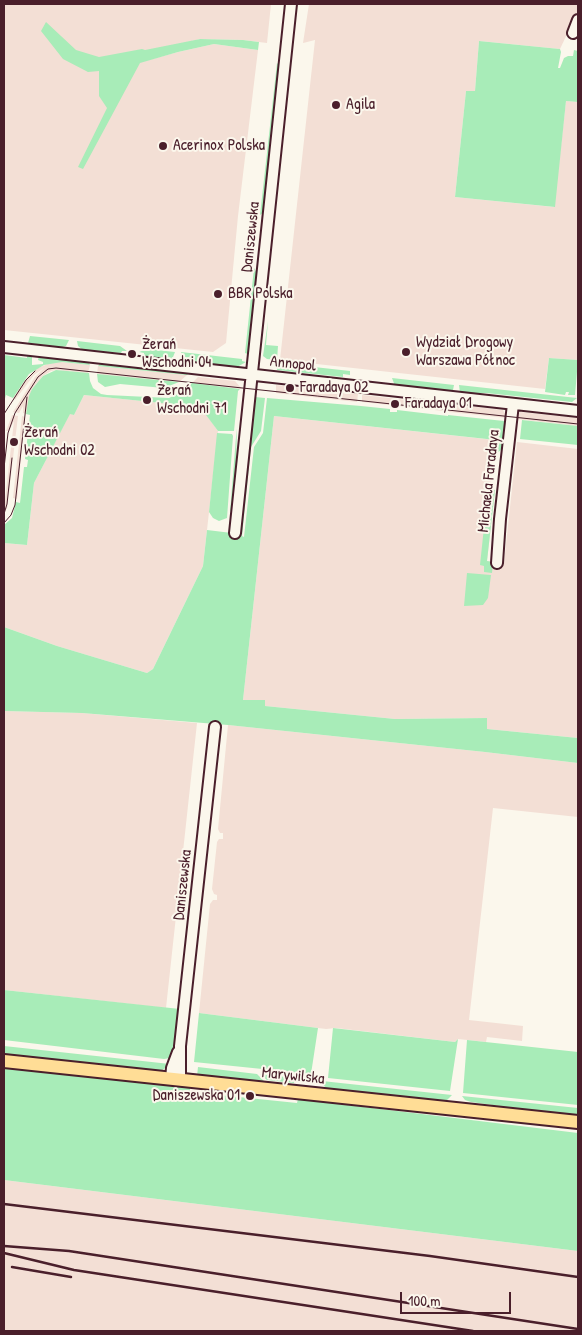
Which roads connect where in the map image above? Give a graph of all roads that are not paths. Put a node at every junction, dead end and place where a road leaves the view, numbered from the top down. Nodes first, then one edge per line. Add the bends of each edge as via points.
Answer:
1 (291, 4) edge
2 (578, 20) edge
3 (573, 33) dead end
4 (4, 347) edge
5 (252, 374) junction
6 (513, 404) junction
7 (578, 411) edge
8 (235, 533) dead end
9 (497, 563) dead end
10 (216, 727) dead end
11 (4, 1061) edge
12 (175, 1080) junction
13 (578, 1122) edge

1 - 5 street, Daniszewska
2 - 3 street
4 - 5 street, Annopol
5 - 6 street, Annopol
5 - 8 street, Daniszewska
6 - 7 street, Annopol
6 - 9 street, Michaela Faradaya
10 - 12 street, Daniszewska via 180,1046 172,1068
11 - 12 main road, Marywilska
12 - 13 main road, Marywilska

